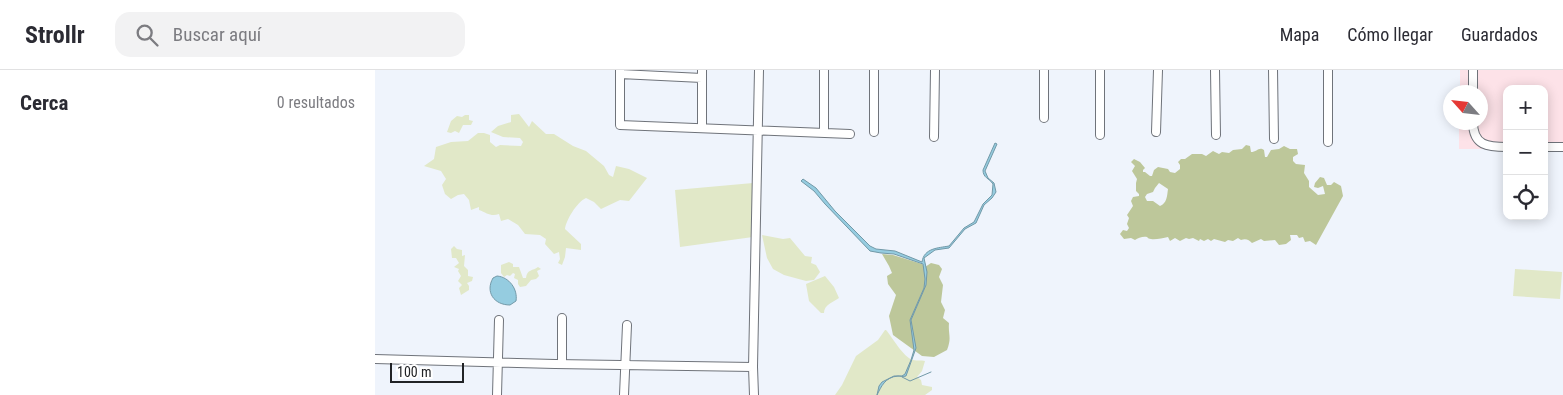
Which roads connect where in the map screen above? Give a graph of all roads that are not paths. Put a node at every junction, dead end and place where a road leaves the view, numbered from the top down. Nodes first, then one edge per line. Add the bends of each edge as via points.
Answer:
1 (759, 70) edge
2 (824, 70) edge
3 (874, 70) edge
4 (935, 70) edge
5 (1044, 70) edge
6 (1100, 70) edge
7 (1158, 70) edge
8 (1215, 70) edge
9 (1273, 70) edge
10 (1328, 70) edge
11 (1473, 70) edge
12 (620, 72) edge
13 (703, 74) edge
14 (1473, 85) edge
15 (1044, 118) dead end
16 (702, 128) junction
17 (1474, 130) edge
18 (757, 131) junction
19 (875, 132) dead end
20 (1156, 132) dead end
21 (824, 133) junction
22 (850, 134) dead end
23 (1216, 135) dead end
24 (1100, 136) dead end
25 (934, 137) dead end
26 (1274, 139) dead end
27 (1329, 142) dead end
28 (1503, 147) edge
29 (1548, 147) edge
30 (1563, 148) edge
31 (562, 318) dead end
32 (499, 320) dead end
33 (627, 324) dead end
34 (375, 359) edge
35 (498, 362) junction
36 (561, 364) junction
37 (625, 365) junction
38 (753, 367) junction
39 (497, 395) edge
40 (624, 395) edge
41 (753, 395) edge

1 - 18 street
2 - 21 street
3 - 19 street
4 - 25 street
5 - 15 street
6 - 24 street
7 - 20 street
8 - 23 street
9 - 26 street
10 - 27 street
11 - 14 street
12 - 13 street
12 - 16 street via 620,125
13 - 16 street
16 - 18 street
17 - 28 street via 1482,143
18 - 21 street
18 - 38 street
21 - 22 street
29 - 30 street
31 - 36 street
32 - 35 street
33 - 37 street
34 - 35 street
35 - 36 street
35 - 39 street
36 - 37 street
37 - 38 street
37 - 40 street
38 - 41 street

